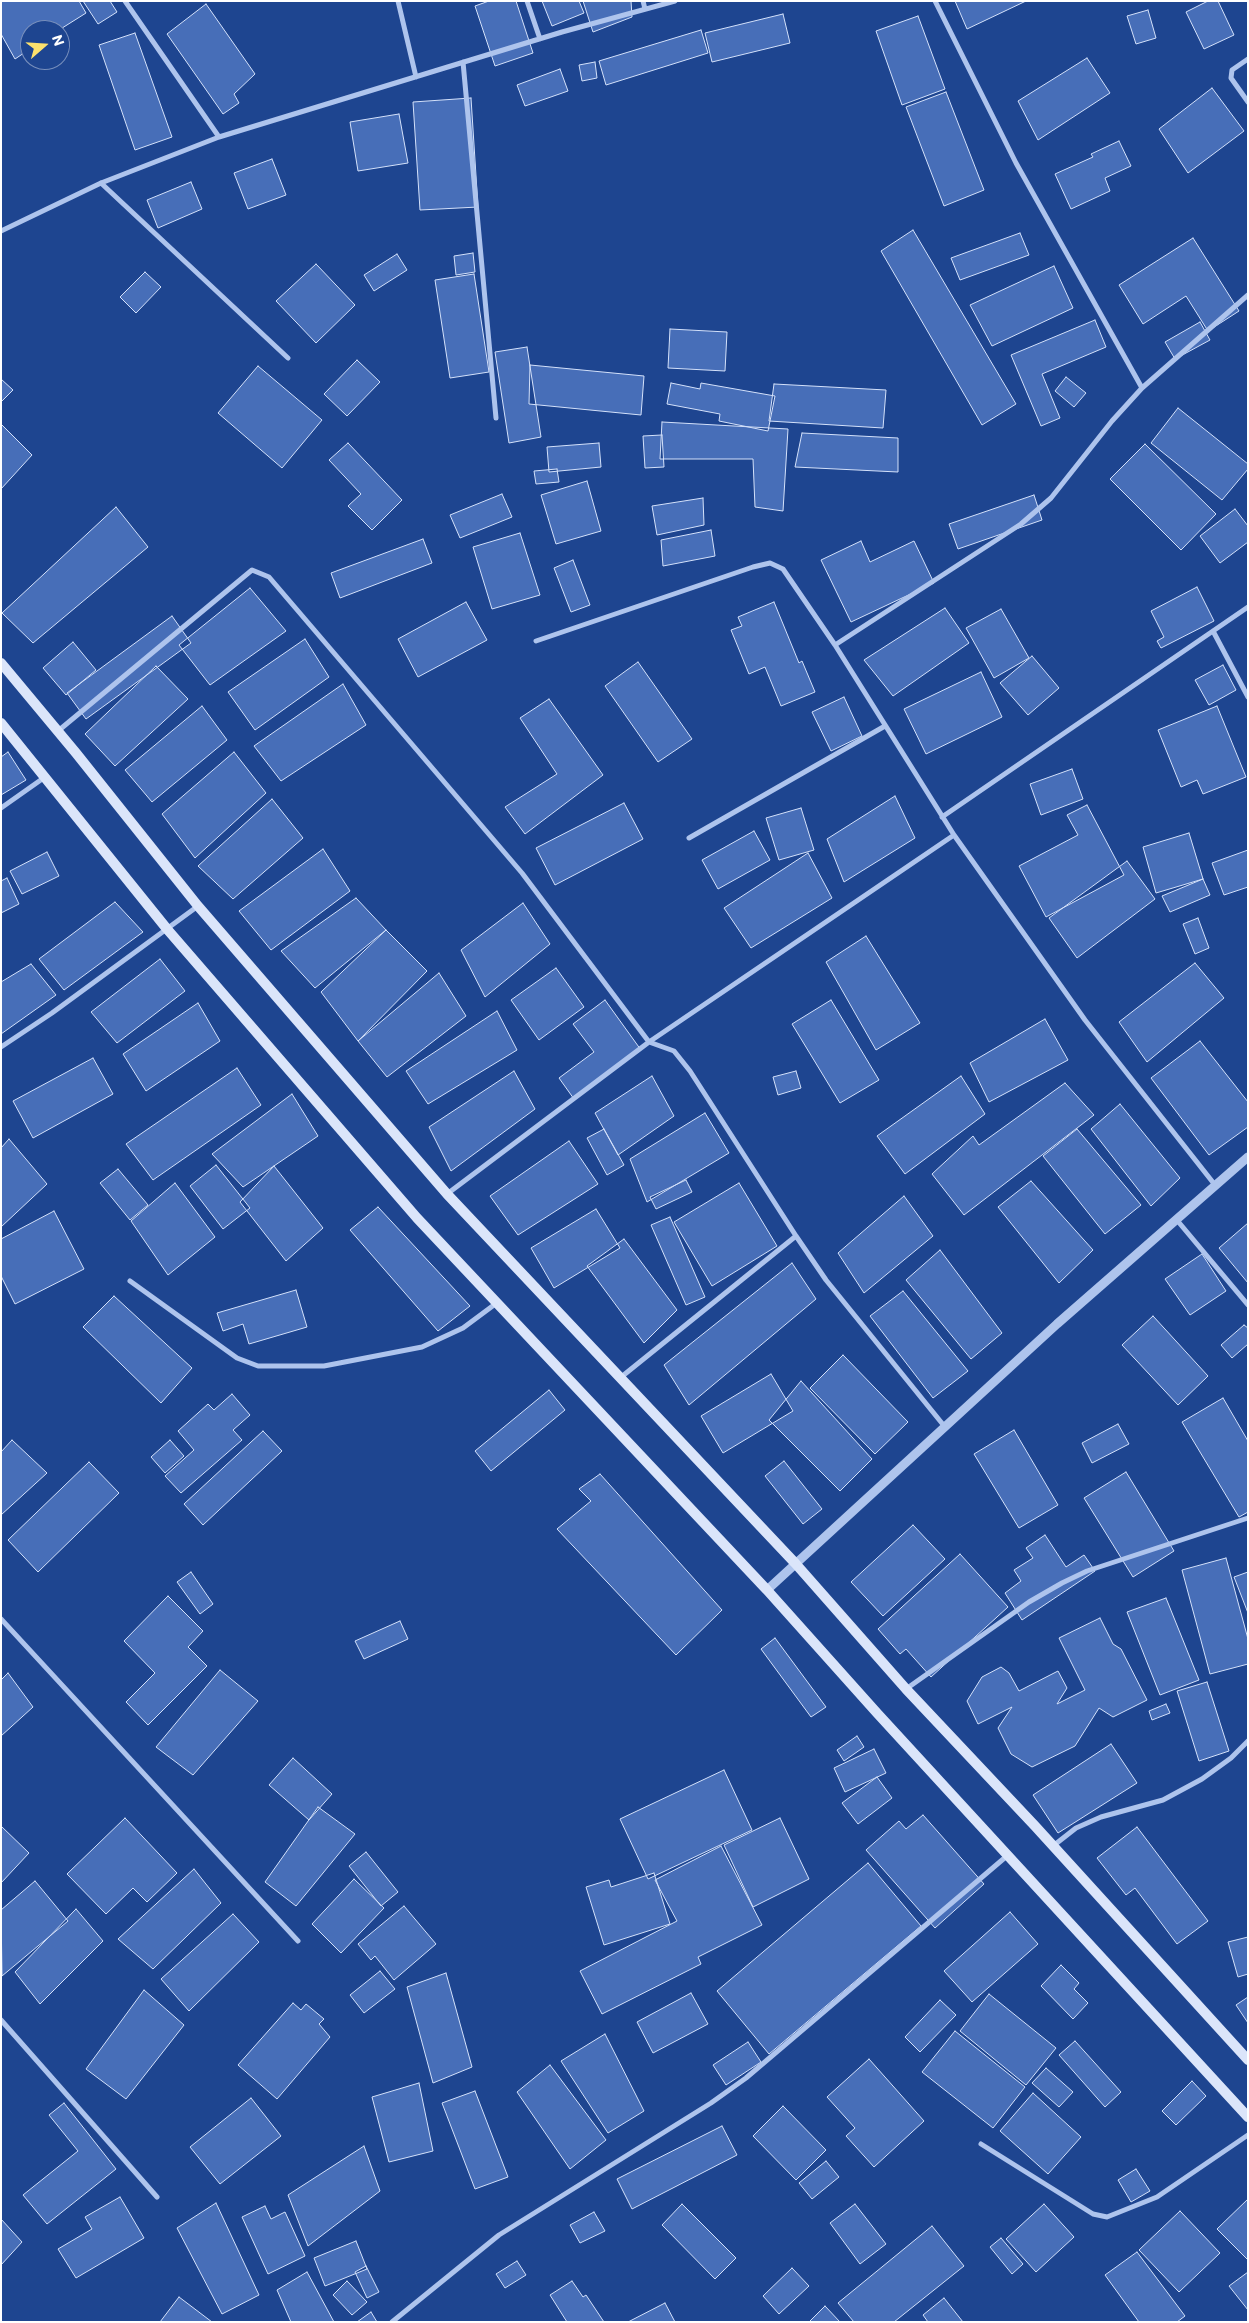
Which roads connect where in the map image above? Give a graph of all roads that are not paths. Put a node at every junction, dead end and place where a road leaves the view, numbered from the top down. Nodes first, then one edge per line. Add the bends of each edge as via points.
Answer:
1 (125, 1) edge
2 (398, 1) edge
3 (527, 1) edge
4 (643, 1) edge
5 (675, 1) edge
6 (936, 1) edge
7 (645, 9) junction
8 (540, 39) junction
9 (1248, 59) edge
10 (463, 62) junction
11 (416, 77) junction
12 (1248, 102) edge
13 (219, 137) junction
14 (101, 183) junction
15 (1, 232) edge
16 (1248, 295) edge
17 (288, 358) dead end
18 (1142, 388) junction
19 (496, 418) dead end
20 (1248, 607) edge
21 (1213, 631) junction
22 (536, 641) dead end
23 (835, 645) junction
24 (1, 663) edge
25 (1248, 697) edge
26 (1, 723) edge
27 (885, 726) junction
28 (58, 731) junction
29 (46, 776) junction
30 (1, 808) edge
31 (942, 817) junction
32 (954, 836) junction
33 (689, 838) dead end
34 (198, 906) junction
35 (167, 929) junction
36 (649, 1042) junction
37 (1, 1047) edge
38 (1248, 1157) edge
39 (1215, 1185) junction
40 (447, 1194) junction
41 (1176, 1219) junction
42 (796, 1236) junction
43 (130, 1281) dead end
44 (498, 1302) junction
45 (1248, 1306) edge
46 (620, 1378) junction
47 (945, 1427) junction
48 (1248, 1518) edge
49 (795, 1564) junction
50 (767, 1590) junction
51 (1, 1619) edge
52 (906, 1689) junction
53 (1248, 1741) edge
54 (1053, 1846) junction
55 (1008, 1854) junction
56 (298, 1941) dead end
57 (1, 2020) edge
58 (1248, 2060) edge
59 (1248, 2117) edge
60 (1248, 2135) edge
61 (981, 2144) dead end
62 (158, 2198) dead end
63 (392, 2322) edge

1 - 13 street
2 - 11 street
3 - 8 street
4 - 7 street
5 - 7 street
6 - 18 street via 1016,163
7 - 8 street
8 - 10 street
9 - 12 street via 1232,70 1231,78
10 - 11 street
10 - 19 street
11 - 13 street
13 - 14 street
14 - 15 street
14 - 17 street
16 - 18 street
18 - 23 street via 1051,498 1021,524
20 - 21 street
21 - 25 street
21 - 31 street
22 - 23 street via 770,563 783,569
23 - 27 street
24 - 28 main road
26 - 29 main road
27 - 31 street
27 - 33 street
28 - 34 main road
28 - 36 street via 252,570 269,577 522,873
29 - 30 street
29 - 35 main road
31 - 32 street
32 - 36 street
32 - 39 street via 1085,1020
34 - 35 street
34 - 40 main road
35 - 37 street
35 - 44 main road via 417,1218
36 - 40 street
36 - 42 street via 674,1051 690,1071
38 - 39 street
39 - 41 street
40 - 46 main road
41 - 45 street
41 - 47 street
42 - 46 street
42 - 47 street via 826,1280
43 - 44 street via 237,1358 258,1366 324,1366 422,1346 463,1328
44 - 50 main road
46 - 49 main road
47 - 49 street
48 - 52 street via 1088,1571 1062,1583
49 - 50 street
49 - 52 main road
50 - 55 main road
51 - 56 street
52 - 54 main road
53 - 54 street via 1202,1779 1163,1800 1101,1816 1076,1828
54 - 58 main road
55 - 59 main road
55 - 63 street via 746,2078 702,2109 499,2235
57 - 62 street
60 - 61 street via 1157,2197 1108,2217 1093,2214

